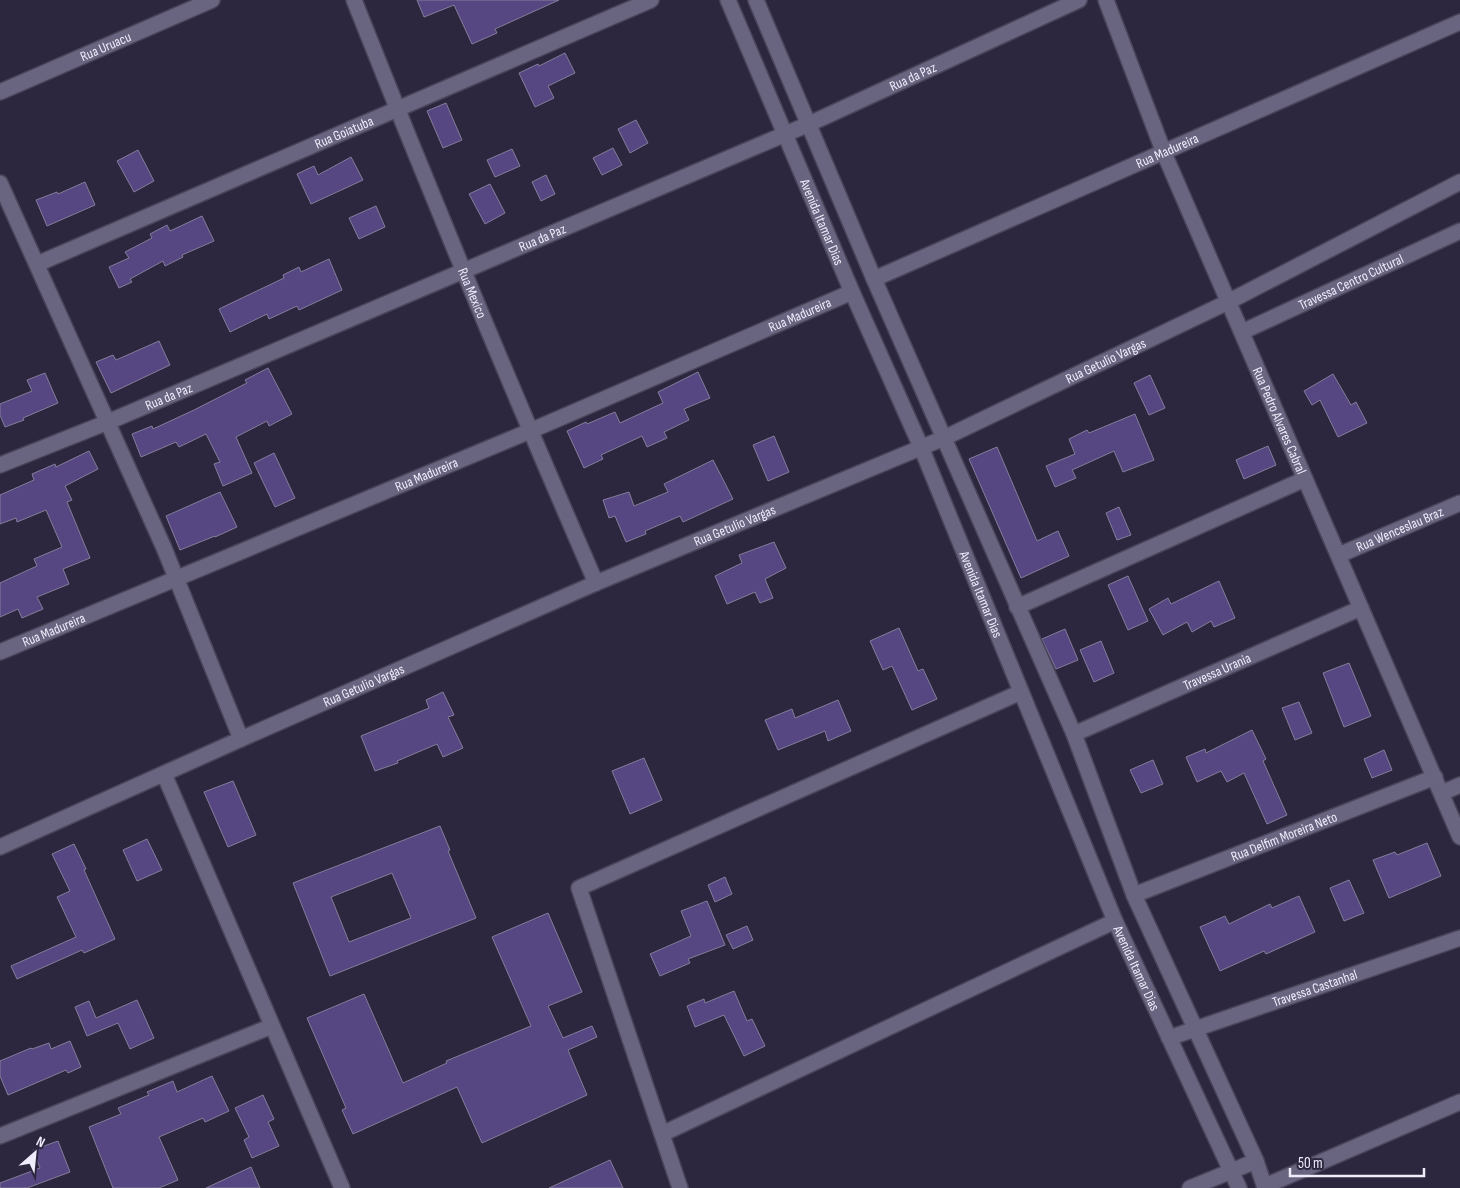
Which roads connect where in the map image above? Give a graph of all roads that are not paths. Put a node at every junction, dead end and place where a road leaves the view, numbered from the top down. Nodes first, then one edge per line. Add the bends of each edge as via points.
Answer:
1 (212, 0) edge
2 (354, 0) edge
3 (651, 0) edge
4 (728, 0) edge
5 (756, 0) edge
6 (1079, 0) edge
7 (1106, 0) edge
8 (1460, 22) edge
9 (0, 92) edge
10 (396, 108) junction
11 (809, 124) junction
12 (786, 134) junction
13 (1164, 153) junction
14 (1460, 182) edge
15 (0, 183) edge
16 (1460, 231) edge
17 (36, 264) junction
18 (464, 270) junction
19 (874, 280) junction
20 (852, 292) junction
21 (1228, 302) junction
22 (1242, 332) junction
23 (108, 422) junction
24 (530, 431) junction
25 (944, 438) junction
26 (921, 447) junction
27 (0, 466) edge
28 (1305, 479) junction
29 (1460, 503) edge
30 (1339, 555) junction
31 (175, 578) junction
32 (596, 583) junction
33 (1017, 607) junction
34 (1361, 608) junction
35 (0, 652) edge
36 (1021, 692) junction
37 (1074, 734) junction
38 (241, 739) junction
39 (164, 774) junction
40 (1434, 776) junction
41 (1460, 785) edge
42 (1442, 793) junction
43 (1460, 837) edge
44 (0, 847) edge
45 (1134, 895) junction
46 (1115, 921) junction
47 (1460, 938) edge
48 (272, 1026) junction
49 (1194, 1029) junction
50 (1169, 1038) junction
51 (1460, 1102) edge
52 (662, 1134) junction
53 (0, 1136) edge
54 (1256, 1161) junction
55 (1232, 1171) junction
56 (1265, 1187) edge
57 (342, 1188) edge
58 (680, 1188) edge
59 (1190, 1188) edge
60 (1239, 1188) edge

1 - 9 street, Rua Uruacu
2 - 10 street, Rua Mexico
3 - 10 street, Rua Goiatuba
4 - 12 street, Avenida Itamar Dias
5 - 11 street, Avenida Itamar Dias
6 - 11 street, Rua da Paz
7 - 13 street, Rua Pedro Alvares Cabral
8 - 13 street, Rua Madureira
10 - 17 street, Rua Goiatuba
10 - 18 street, Rua Mexico
11 - 12 street, Rua da Paz
11 - 19 street, Avenida Itamar Dias
12 - 18 street, Rua da Paz
12 - 20 street, Avenida Itamar Dias
13 - 19 street, Rua Madureira
13 - 21 street, Rua Pedro Alvares Cabral
14 - 21 street, Rua Getulio Vargas
15 - 17 street
16 - 22 street, Travessa Centro Cultural
17 - 23 street
18 - 23 street, Rua da Paz
18 - 24 street, Rua Mexico
19 - 25 street, Avenida Itamar Dias
20 - 24 street, Rua Madureira
20 - 26 street, Avenida Itamar Dias
21 - 22 street, Rua Pedro Alvares Cabral
21 - 25 street, Rua Getulio Vargas
22 - 28 street, Rua Pedro Alvares Cabral
23 - 27 street, Rua da Paz
23 - 31 street
24 - 31 street, Rua Madureira
24 - 32 street, Rua Mexico
25 - 26 street, Rua Getulio Vargas
25 - 33 street, Avenida Itamar Dias
26 - 32 street, Rua Getulio Vargas
26 - 36 street, Avenida Itamar Dias
28 - 30 street, Rua Pedro Alvares Cabral
28 - 33 street
29 - 30 street, Rua Wenceslau Braz
30 - 34 street, Rua Pedro Alvares Cabral
31 - 35 street, Rua Madureira
31 - 38 street
32 - 38 street, Rua Getulio Vargas
33 - 37 street, Avenida Itamar Dias
34 - 37 street, Travessa Urania
34 - 40 street, Rua Pedro Alvares Cabral
36 - 46 street, Avenida Itamar Dias
36 - 52 street via 578,888
37 - 45 street, Avenida Itamar Dias
38 - 39 street, Rua Getulio Vargas
39 - 44 street, Rua Getulio Vargas
39 - 48 street
40 - 42 street, Rua Pedro Alvares Cabral
40 - 45 street, Rua Delfim Moreira Neto
41 - 42 street
42 - 43 street, Rua Pedro Alvares Cabral
45 - 49 street, Avenida Itamar Dias
46 - 50 street, Avenida Itamar Dias
46 - 52 street
47 - 49 street, Travessa Castanhal
48 - 53 street
48 - 57 street
49 - 50 street, Travessa Castanhal
49 - 54 street, Avenida Itamar Dias
50 - 55 street, Avenida Itamar Dias
51 - 56 street
52 - 58 street
54 - 55 street
54 - 56 street, Avenida Itamar Dias
55 - 59 street
55 - 60 street, Avenida Itamar Dias

